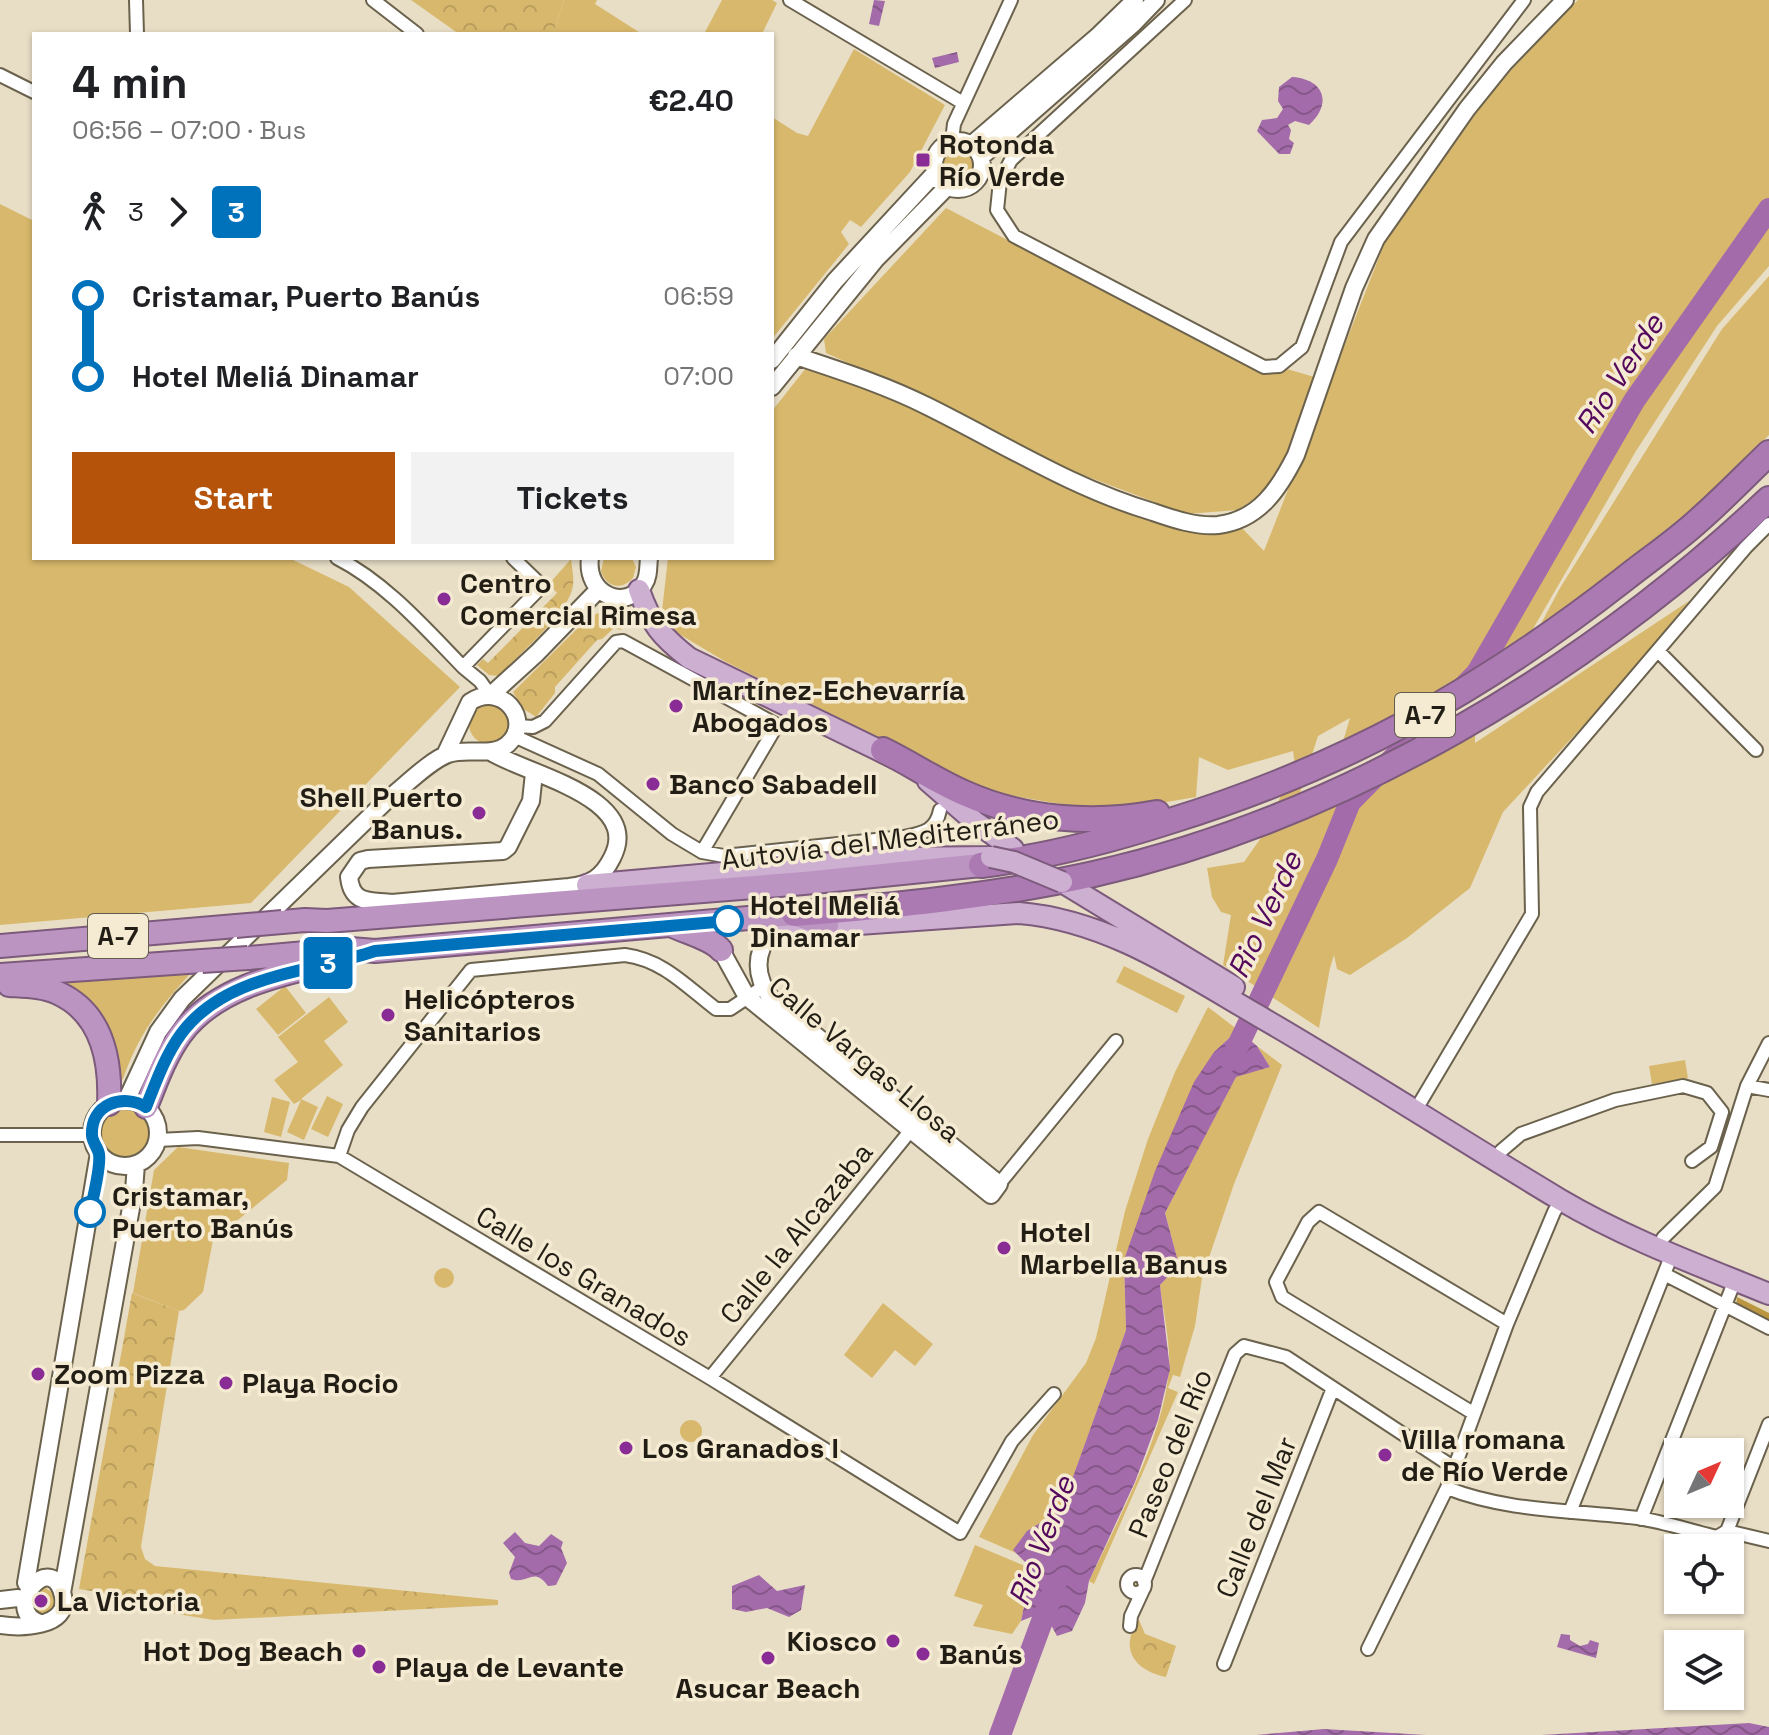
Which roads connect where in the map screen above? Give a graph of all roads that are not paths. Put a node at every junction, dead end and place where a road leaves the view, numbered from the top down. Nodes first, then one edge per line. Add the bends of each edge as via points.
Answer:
1 (136, 0) edge
2 (373, 0) edge
3 (790, 0) edge
4 (1011, 0) edge
5 (1135, 0) edge
6 (1156, 0) edge
7 (1185, 0) edge
8 (1524, 0) edge
9 (1565, 0) edge
10 (137, 32) edge
11 (414, 32) edge
12 (0, 75) edge
13 (32, 91) edge
14 (963, 103) junction
15 (952, 141) junction
16 (976, 151) junction
17 (935, 173) junction
18 (947, 187) junction
19 (796, 356) junction
20 (774, 357) edge
21 (774, 384) edge
22 (1769, 453) edge
23 (1769, 499) edge
24 (1769, 524) edge
25 (340, 560) edge
26 (515, 560) edge
27 (590, 560) edge
28 (649, 560) edge
29 (598, 590) junction
30 (639, 590) junction
31 (1658, 651) junction
32 (520, 669) junction
33 (467, 671) junction
34 (488, 695) junction
35 (511, 705) junction
36 (460, 724) junction
37 (515, 731) junction
38 (883, 750) junction
39 (1756, 750) dead end
40 (486, 751) junction
41 (445, 755) junction
42 (534, 773) junction
43 (1215, 807) junction
44 (940, 810) dead end
45 (702, 852) junction
46 (986, 861) junction
47 (587, 885) junction
48 (1070, 887) junction
49 (392, 903) junction
50 (305, 920) junction
51 (827, 925) joint
52 (672, 926) junction
53 (777, 927) junction
54 (0, 946) edge
55 (721, 950) joint
56 (375, 951) junction
57 (0, 975) edge
58 (1209, 979) junction
59 (0, 983) edge
60 (763, 987) junction
61 (747, 997) junction
62 (792, 1025) junction
63 (1116, 1041) dead end
64 (1769, 1043) edge
65 (1321, 1046) junction
66 (1747, 1086) junction
67 (1769, 1090) edge
68 (1421, 1101) junction
69 (127, 1103) junction
70 (915, 1125) junction
71 (0, 1135) edge
72 (92, 1135) junction
73 (158, 1140) junction
74 (1501, 1151) junction
75 (99, 1153) junction
76 (339, 1156) junction
77 (1692, 1161) dead end
78 (136, 1164) junction
79 (995, 1189) joint
80 (1561, 1200) junction
81 (1668, 1246) junction
82 (1664, 1274) junction
83 (1735, 1280) junction
84 (1769, 1281) edge
85 (1769, 1294) edge
86 (1724, 1304) junction
87 (1507, 1324) junction
88 (1769, 1328) edge
89 (710, 1378) junction
90 (1333, 1388) junction
91 (1054, 1394) dead end
92 (1473, 1413) junction
93 (1769, 1424) edge
94 (1453, 1467) junction
95 (1447, 1488) junction
96 (1570, 1512) junction
97 (1641, 1519) junction
98 (1727, 1531) junction
99 (1769, 1541) edge
100 (22, 1591) junction
101 (62, 1593) junction
102 (0, 1600) edge
103 (40, 1623) junction
104 (8, 1626) edge
105 (1130, 1626) dead end
106 (1368, 1649) dead end
107 (1224, 1664) dead end

1 - 10 street
2 - 11 street
3 - 14 street
4 - 14 street
5 - 16 street
6 - 16 street
7 - 8 street via 1011,160 1000,181 997,210 1014,236 1264,367 1279,366 1302,347 1341,242
9 - 19 street via 1476,98 1389,218 1363,264 1296,455 1283,481 1254,513 1216,525 1132,506 1031,462 899,393
12 - 13 street
14 - 15 street
15 - 16 street
15 - 17 street via 938,149
16 - 18 street via 980,173 963,188
17 - 18 street
17 - 20 street via 835,281
18 - 19 street via 876,259
19 - 21 street
22 - 43 highway, Autovía del Mediterráneo / A-7 via 1698,521 1500,670 1337,760
23 - 53 highway, A-7 via 1722,543 1593,643 1476,719 1328,795 1260,823 1098,873
24 - 31 street
25 - 33 street via 404,607
26 - 33 street via 542,586
27 - 29 street via 588,572
28 - 30 street
29 - 30 street via 614,597
29 - 32 street
30 - 38 main road via 658,631 689,658
31 - 39 street
31 - 68 street via 1537,792 1530,807 1532,914
32 - 34 street
32 - 35 street via 508,690
33 - 34 street
34 - 35 street
34 - 36 street via 470,702
35 - 37 street
36 - 40 street via 466,741
36 - 41 street
37 - 40 street via 506,746
37 - 45 street via 598,774
37 - 45 street via 545,721 616,642 623,641 777,725
38 - 43 highway via 968,795 1033,814 1108,819
38 - 48 main road
40 - 41 street
40 - 42 street
41 - 69 street via 388,799 182,999 158,1032
42 - 47 street via 590,797 613,822 615,853 605,871
42 - 49 street via 531,801 508,847 495,853 360,861 349,877 352,892 367,901
43 - 46 highway, Autovía del Mediterráneo / A-7 via 1024,860
44 - 45 street via 928,831 904,837 724,856
46 - 47 main road via 891,858
46 - 48 main road, bridge via 1014,862
46 - 50 highway, Autovía del Mediterráneo / A-7 via 804,883
47 - 49 street
48 - 58 main road
49 - 50 highway
50 - 54 highway, Autovía del Mediterráneo / A-7, bridge
51 - 53 highway
51 - 58 main road via 996,914 1059,917
52 - 53 highway, A-7
52 - 55 highway via 715,942
52 - 56 highway, A-7
53 - 60 street, Calle Vargas Llosa via 757,968
55 - 61 street, Calle Vargas Llosa
56 - 57 highway, A-7, bridge
56 - 69 highway via 296,970 218,1001 193,1020
58 - 65 main road
59 - 69 highway via 58,993 75,1003 95,1027 110,1081
60 - 61 street
60 - 62 street, Calle Vargas Llosa
61 - 62 street, Calle Vargas Llosa
61 - 76 street via 730,1009 716,1009 647,958 625,955 471,970 362,1107
62 - 70 street, Calle Vargas Llosa
63 - 79 street
64 - 66 street
65 - 68 main road
65 - 80 main road
66 - 67 street
66 - 81 street via 1715,1187
68 - 74 main road
69 - 72 street via 99,1111
69 - 73 street via 154,1117
70 - 79 street, Calle Vargas Llosa
70 - 89 street, Calle la Alcazaba
71 - 72 street
72 - 75 street
73 - 76 street, Calle los Granados via 198,1138
73 - 78 street via 150,1155
74 - 77 street via 1521,1134 1615,1100 1683,1086 1707,1093 1722,1112 1711,1147
74 - 81 main road
75 - 78 street via 114,1164
75 - 100 street
76 - 89 street, Calle los Granados
78 - 101 street
80 - 81 main road via 1603,1223
80 - 87 street
81 - 82 street
81 - 83 main road
81 - 84 main road
82 - 86 street
82 - 96 street
83 - 85 main road
83 - 86 street
86 - 88 street
86 - 97 street
87 - 92 street
87 - 92 street via 1319,1212 1308,1222 1276,1282 1282,1297
89 - 91 street, Calle los Granados via 960,1533 1012,1441
90 - 94 street
90 - 105 street, Paseo del Río via 1286,1357 1244,1346 1235,1354
90 - 107 street, Calle del Mar
92 - 94 street
93 - 98 street
94 - 95 street
95 - 96 street via 1519,1508
95 - 106 street
96 - 97 street
97 - 98 street via 1717,1537
98 - 99 street
100 - 101 street via 39,1578 53,1582
100 - 102 street
100 - 103 street via 19,1605 26,1618
101 - 103 street via 60,1614
103 - 104 street

